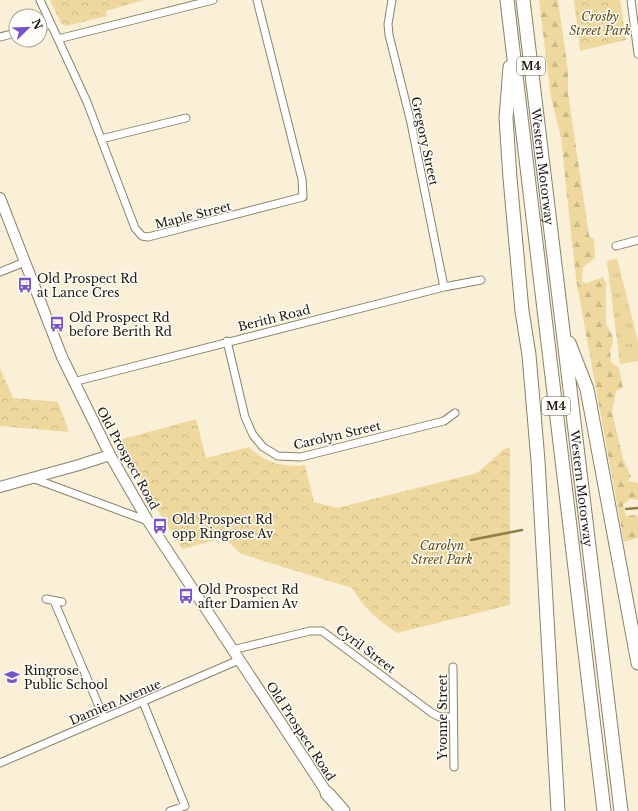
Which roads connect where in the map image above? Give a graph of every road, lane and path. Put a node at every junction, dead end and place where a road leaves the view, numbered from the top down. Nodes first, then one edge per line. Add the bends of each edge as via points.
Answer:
1 (40, 0) edge
2 (213, 0) edge
3 (257, 0) edge
4 (392, 0) edge
5 (508, 0) edge
6 (523, 0) edge
7 (631, 0) edge
8 (51, 24) junction
9 (48, 25) edge
10 (512, 37) junction
11 (58, 39) junction
12 (638, 54) edge
13 (186, 118) dead end
14 (101, 139) junction
15 (0, 198) edge
16 (638, 240) edge
17 (616, 246) dead end
18 (24, 262) junction
19 (0, 272) edge
20 (481, 280) dead end
21 (444, 287) junction
22 (522, 311) junction
23 (562, 325) junction
24 (227, 341) junction
25 (73, 382) junction
26 (455, 413) dead end
27 (110, 455) junction
28 (32, 478) junction
29 (0, 486) edge
30 (148, 521) junction
31 (46, 599) dead end
32 (232, 650) junction
33 (239, 660) junction
34 (638, 663) edge
35 (453, 667) dead end
36 (143, 702) junction
37 (453, 717) junction
38 (104, 718) junction
39 (0, 763) edge
40 (454, 767) dead end
41 (327, 794) junction
42 (170, 811) edge
43 (335, 811) edge
44 (338, 811) edge
45 (343, 811) edge
46 (548, 811) edge
47 (558, 811) edge
48 (604, 811) edge
49 (621, 811) edge

1 - 8 street, Maple Street
2 - 11 street
3 - 14 street, Maple Street via 302,179 303,197 153,236 142,236 135,228
4 - 21 street, Gregory Street via 388,35 410,123
5 - 10 highway, Western Motorway / M4
6 - 23 highway, Western Motorway / M4
7 - 12 street
8 - 9 street
8 - 11 street, Maple Street
10 - 22 highway via 506,118
10 - 48 highway, Western Motorway / M4
11 - 14 street, Maple Street
13 - 14 street
15 - 18 main road, Old Prospect Road
16 - 17 street
18 - 19 street
18 - 25 main road, Old Prospect Road
20 - 21 street, Berith Road
21 - 24 street, Berith Road
22 - 46 highway via 522,367 535,523
22 - 47 highway via 529,355 538,461
23 - 34 highway via 587,389
23 - 49 highway, Western Motorway / M4
24 - 25 street, Berith Road
24 - 26 street, Carolyn Street via 245,417 253,435 263,447 278,456 301,457 444,421
25 - 27 main road, Old Prospect Road
27 - 28 main road
27 - 30 main road, Old Prospect Road
28 - 29 main road
28 - 30 street
30 - 32 main road, Old Prospect Road
31 - 38 street via 58,602
32 - 33 main road, Old Prospect Road
32 - 37 street, Cyril Street via 310,631 322,631 432,713 440,717
33 - 36 street, Damien Avenue
33 - 41 main road, Old Prospect Road
35 - 37 street, Yvonne Street
36 - 38 street, Damien Avenue
36 - 42 street via 185,806
37 - 40 street, Yvonne Street
38 - 39 street, Damien Avenue
41 - 43 highway
41 - 44 main road, Old Prospect Road
41 - 45 highway

